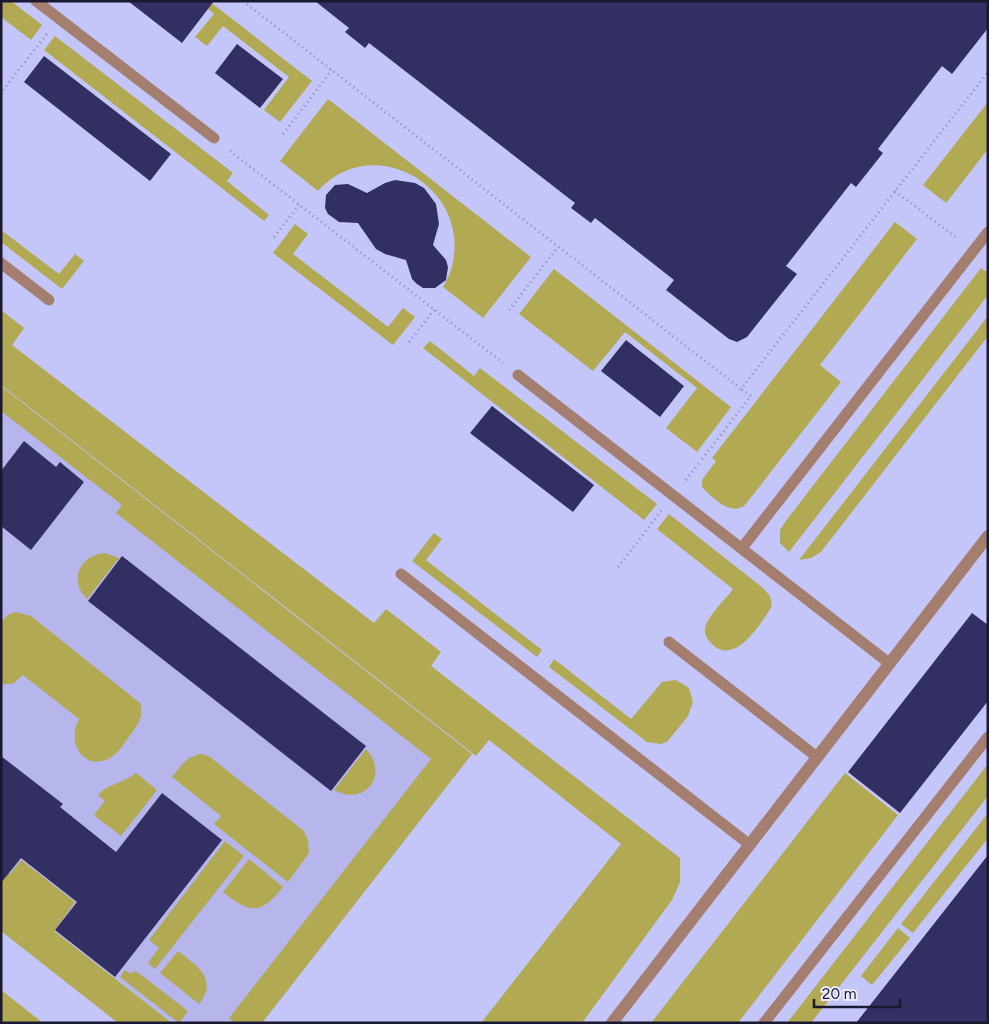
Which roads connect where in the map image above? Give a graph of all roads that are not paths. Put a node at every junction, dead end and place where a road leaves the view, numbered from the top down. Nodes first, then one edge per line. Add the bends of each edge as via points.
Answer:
1 (36, 1) edge
2 (214, 138) road end
3 (988, 232) edge
4 (1, 263) edge
5 (48, 300) dead end
6 (518, 375) road end
7 (988, 536) edge
8 (742, 548) junction
9 (401, 574) dead end
10 (670, 642) dead end
11 (890, 663) junction
12 (988, 737) edge
13 (817, 757) junction
14 (750, 845) junction
15 (612, 1023) edge
16 (764, 1023) edge

1 - 2 lane
3 - 8 lane
4 - 5 lane
6 - 8 lane
7 - 11 street
8 - 11 lane
9 - 14 lane
10 - 13 lane
11 - 13 street
12 - 16 lane
13 - 14 street
14 - 15 street

